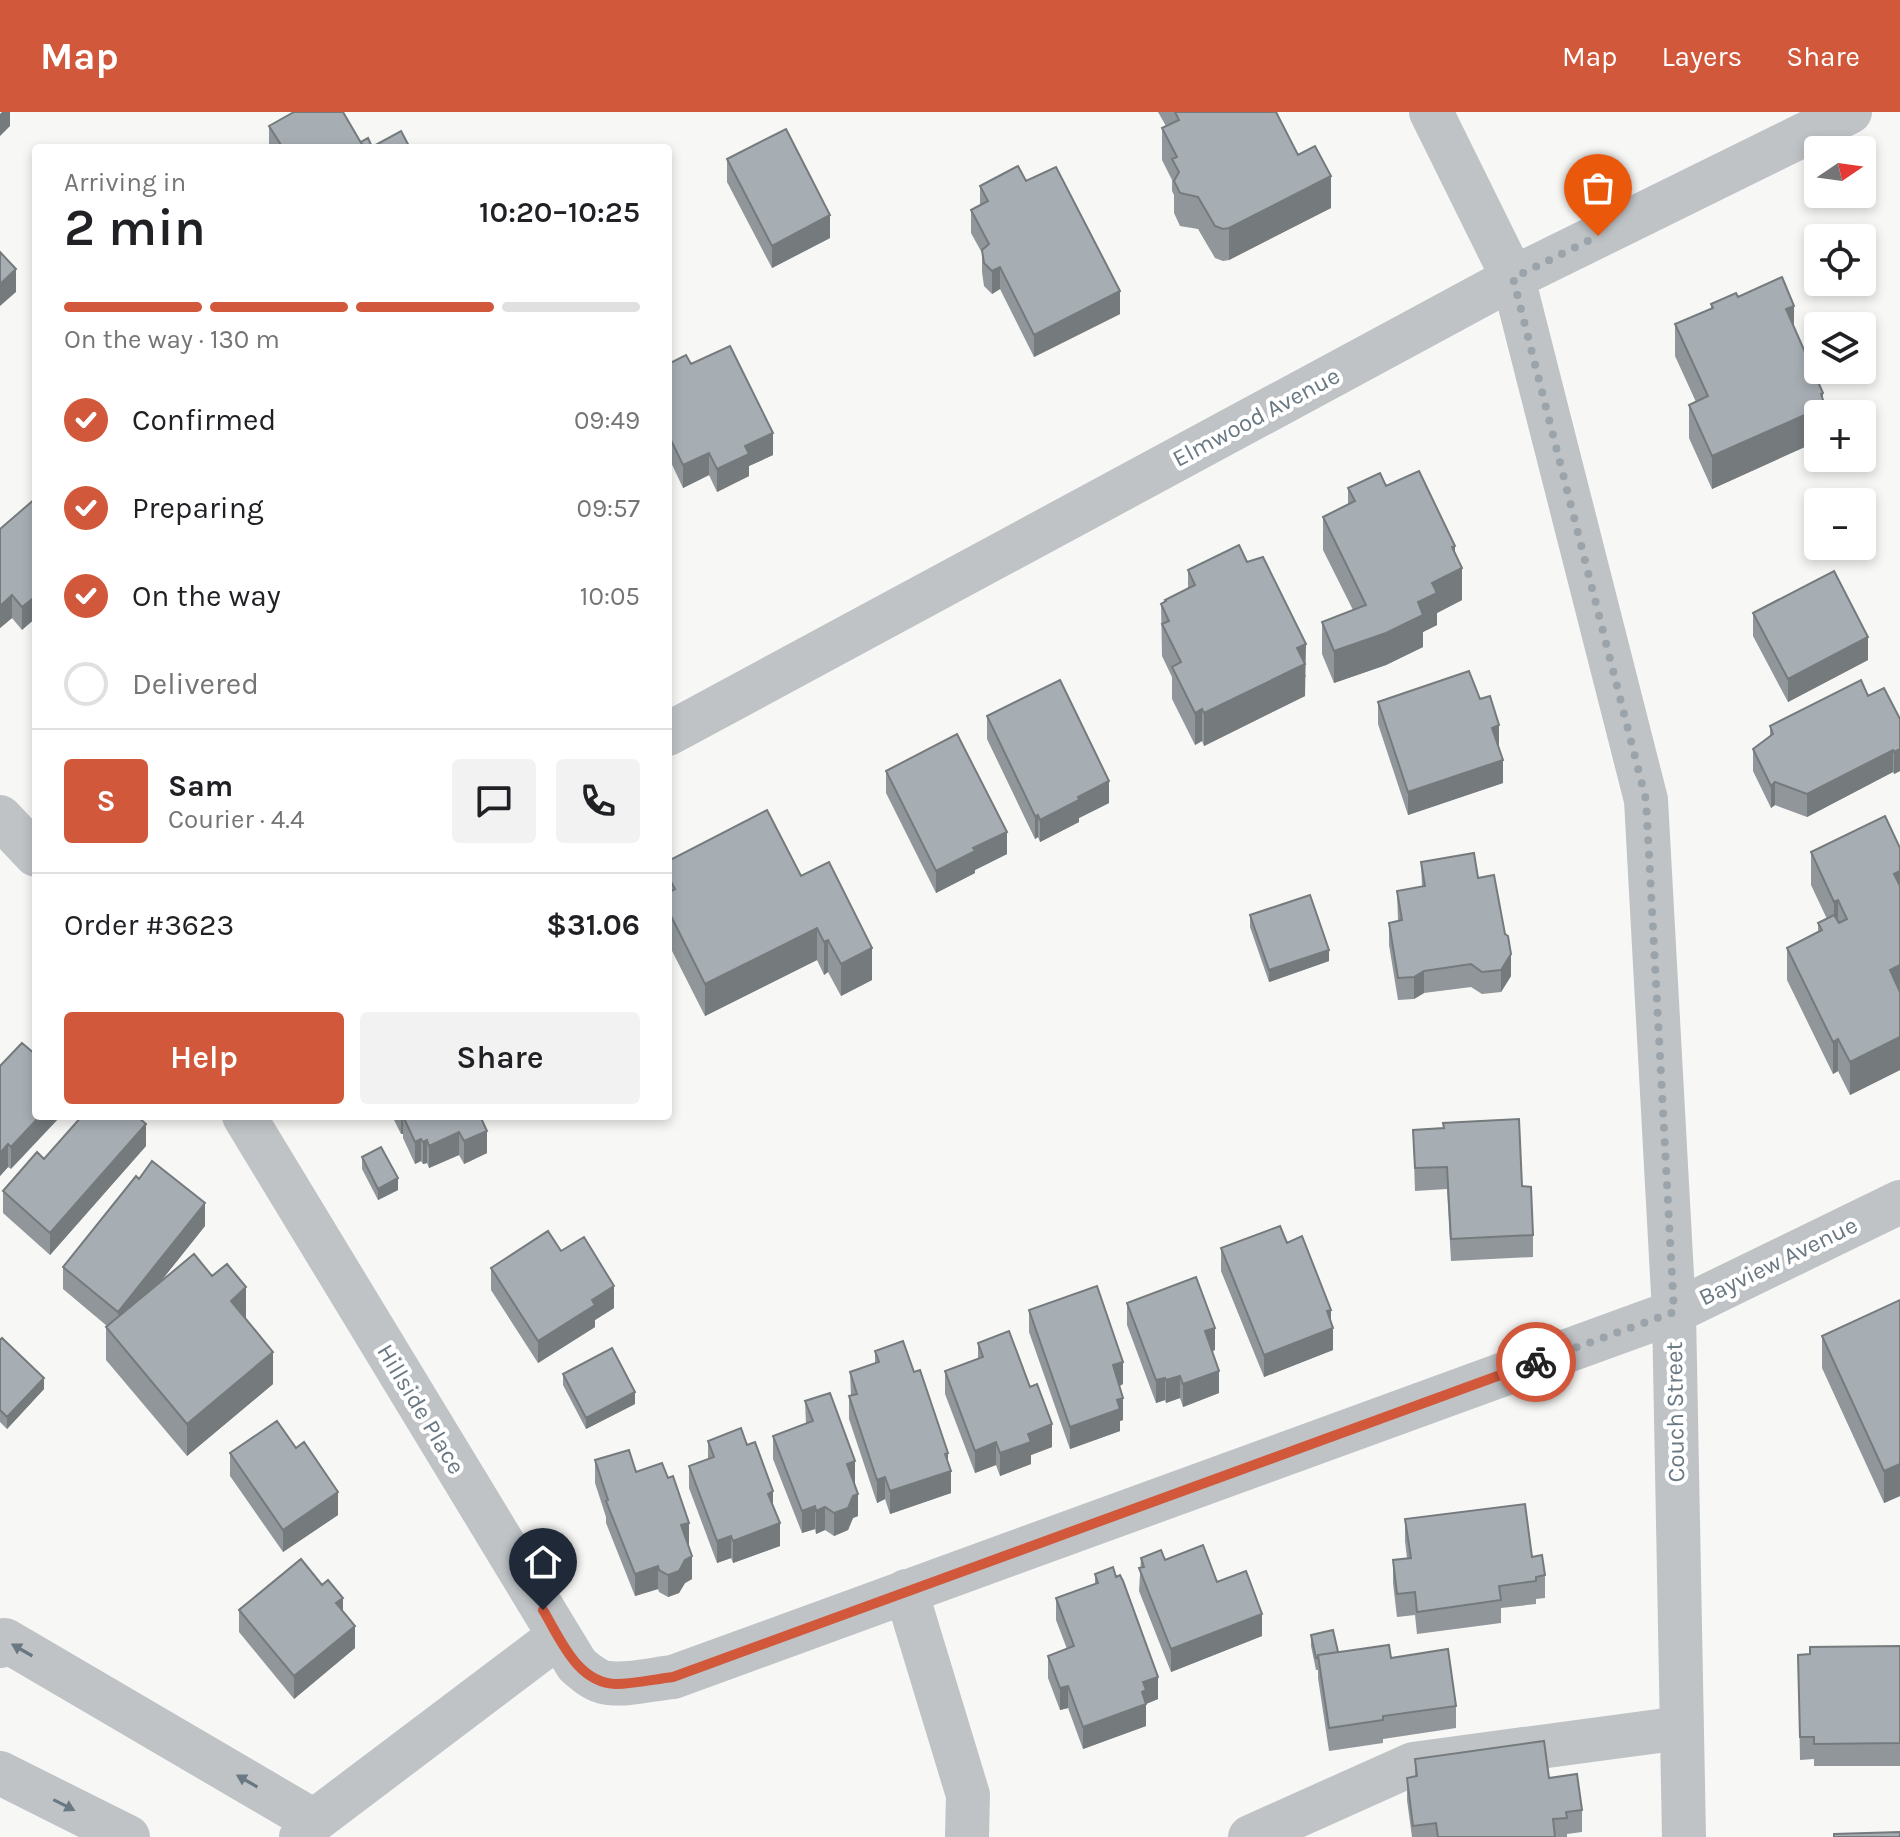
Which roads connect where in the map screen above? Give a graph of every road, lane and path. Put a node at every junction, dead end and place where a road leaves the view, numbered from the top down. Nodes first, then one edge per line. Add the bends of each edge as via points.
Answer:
1 (1431, 112) edge
2 (1850, 112) edge
3 (1513, 278) junction
4 (672, 732) edge
5 (0, 817) edge
6 (32, 851) edge
7 (246, 1120) edge
8 (1900, 1202) edge
9 (1674, 1312) junction
10 (906, 1591) junction
11 (559, 1636) junction
12 (0, 1646) edge
13 (615, 1684) joint
14 (1681, 1728) junction
15 (0, 1773) edge
16 (308, 1829) edge
17 (128, 1837) edge
18 (967, 1837) edge
19 (1250, 1837) edge
20 (1684, 1837) edge

1 - 3 street, Couch Street
2 - 3 street, Elmwood Avenue
3 - 4 street, Elmwood Avenue
3 - 9 street, Couch Street via 1646,800
5 - 6 street
7 - 11 street, Hillside Place
8 - 9 street, Bayview Avenue
9 - 10 street, Bayview Avenue
9 - 14 street, Couch Street
10 - 13 street, Bayview Avenue via 673,1677
10 - 18 street via 968,1795
11 - 13 street, Hillside Place via 577,1665 602,1682
11 - 16 street
16 -> 12 street via 5,1640
14 - 19 street via 1413,1764
14 - 20 street, Couch Street
15 -> 17 street

